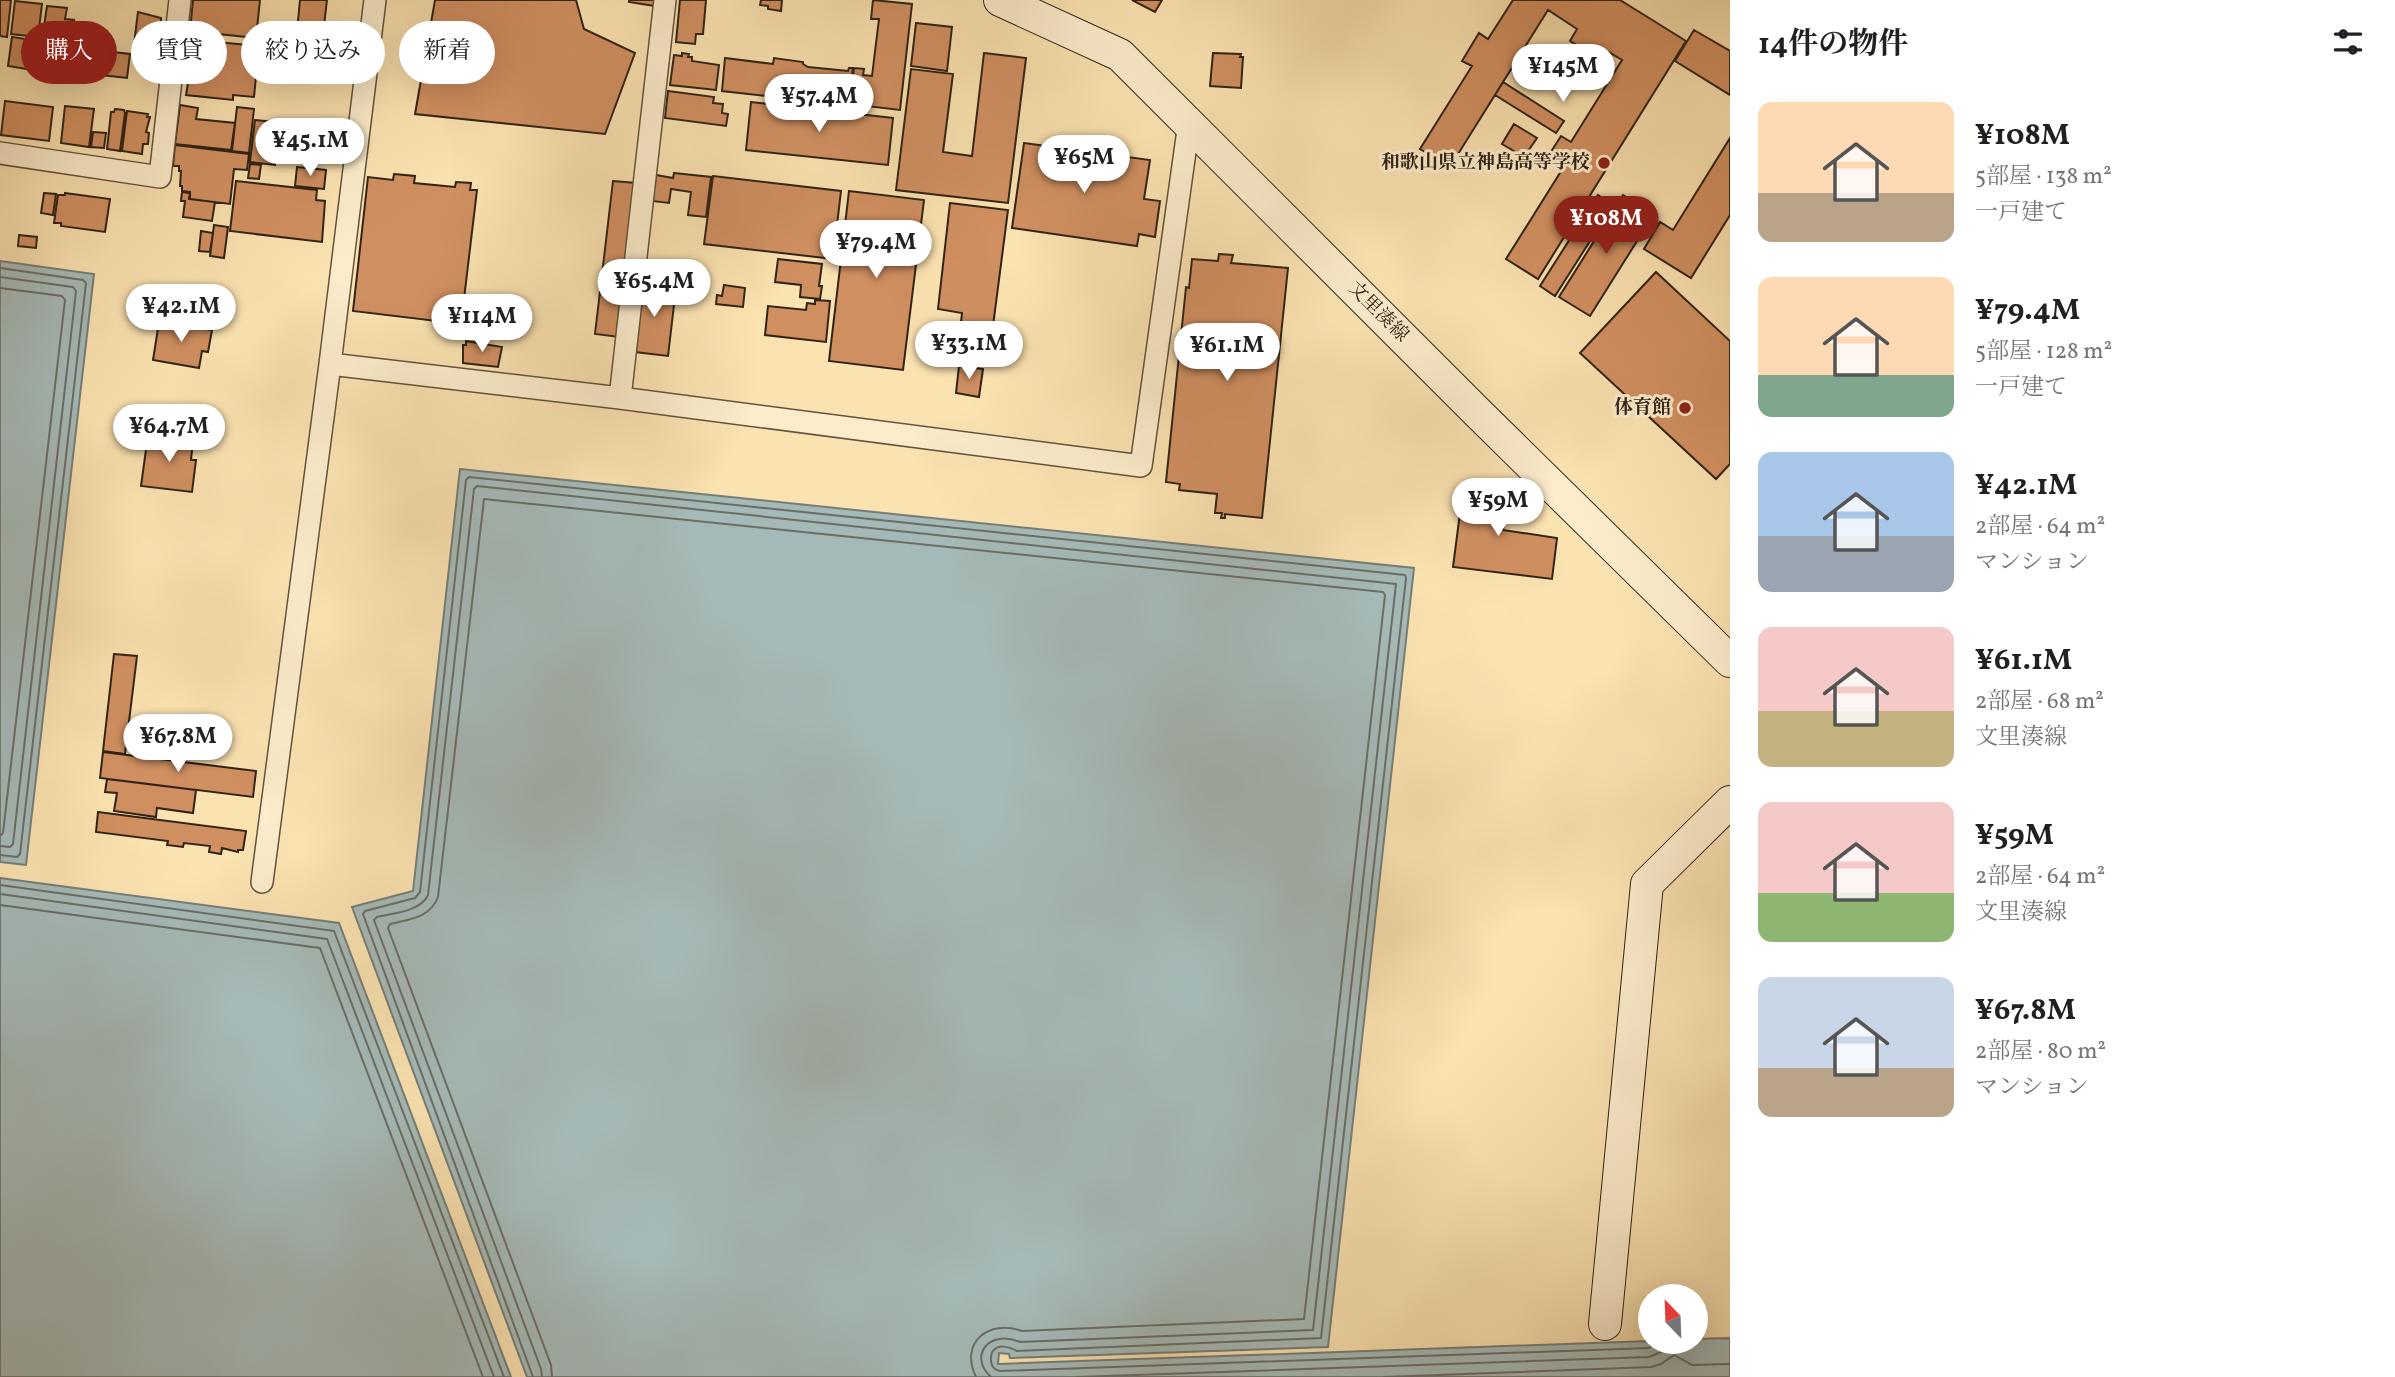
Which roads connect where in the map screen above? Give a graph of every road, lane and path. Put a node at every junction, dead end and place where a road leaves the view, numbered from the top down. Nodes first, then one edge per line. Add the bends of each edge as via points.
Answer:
1 (180, 0) edge
2 (375, 0) edge
3 (666, 0) edge
4 (1000, 0) edge
5 (1189, 123) junction
6 (0, 153) edge
7 (330, 364) junction
8 (620, 397) junction
9 (1730, 661) edge
10 (1730, 802) edge
11 (262, 882) dead end
12 (1605, 1324) dead end

1 - 6 street via 160,177
2 - 7 street
3 - 8 street
4 - 5 main road, 文里湊線 via 1120,55
5 - 8 street via 1140,466
5 - 9 main road, 文里湊線
7 - 8 street
7 - 11 street
10 - 12 main road via 1647,884

